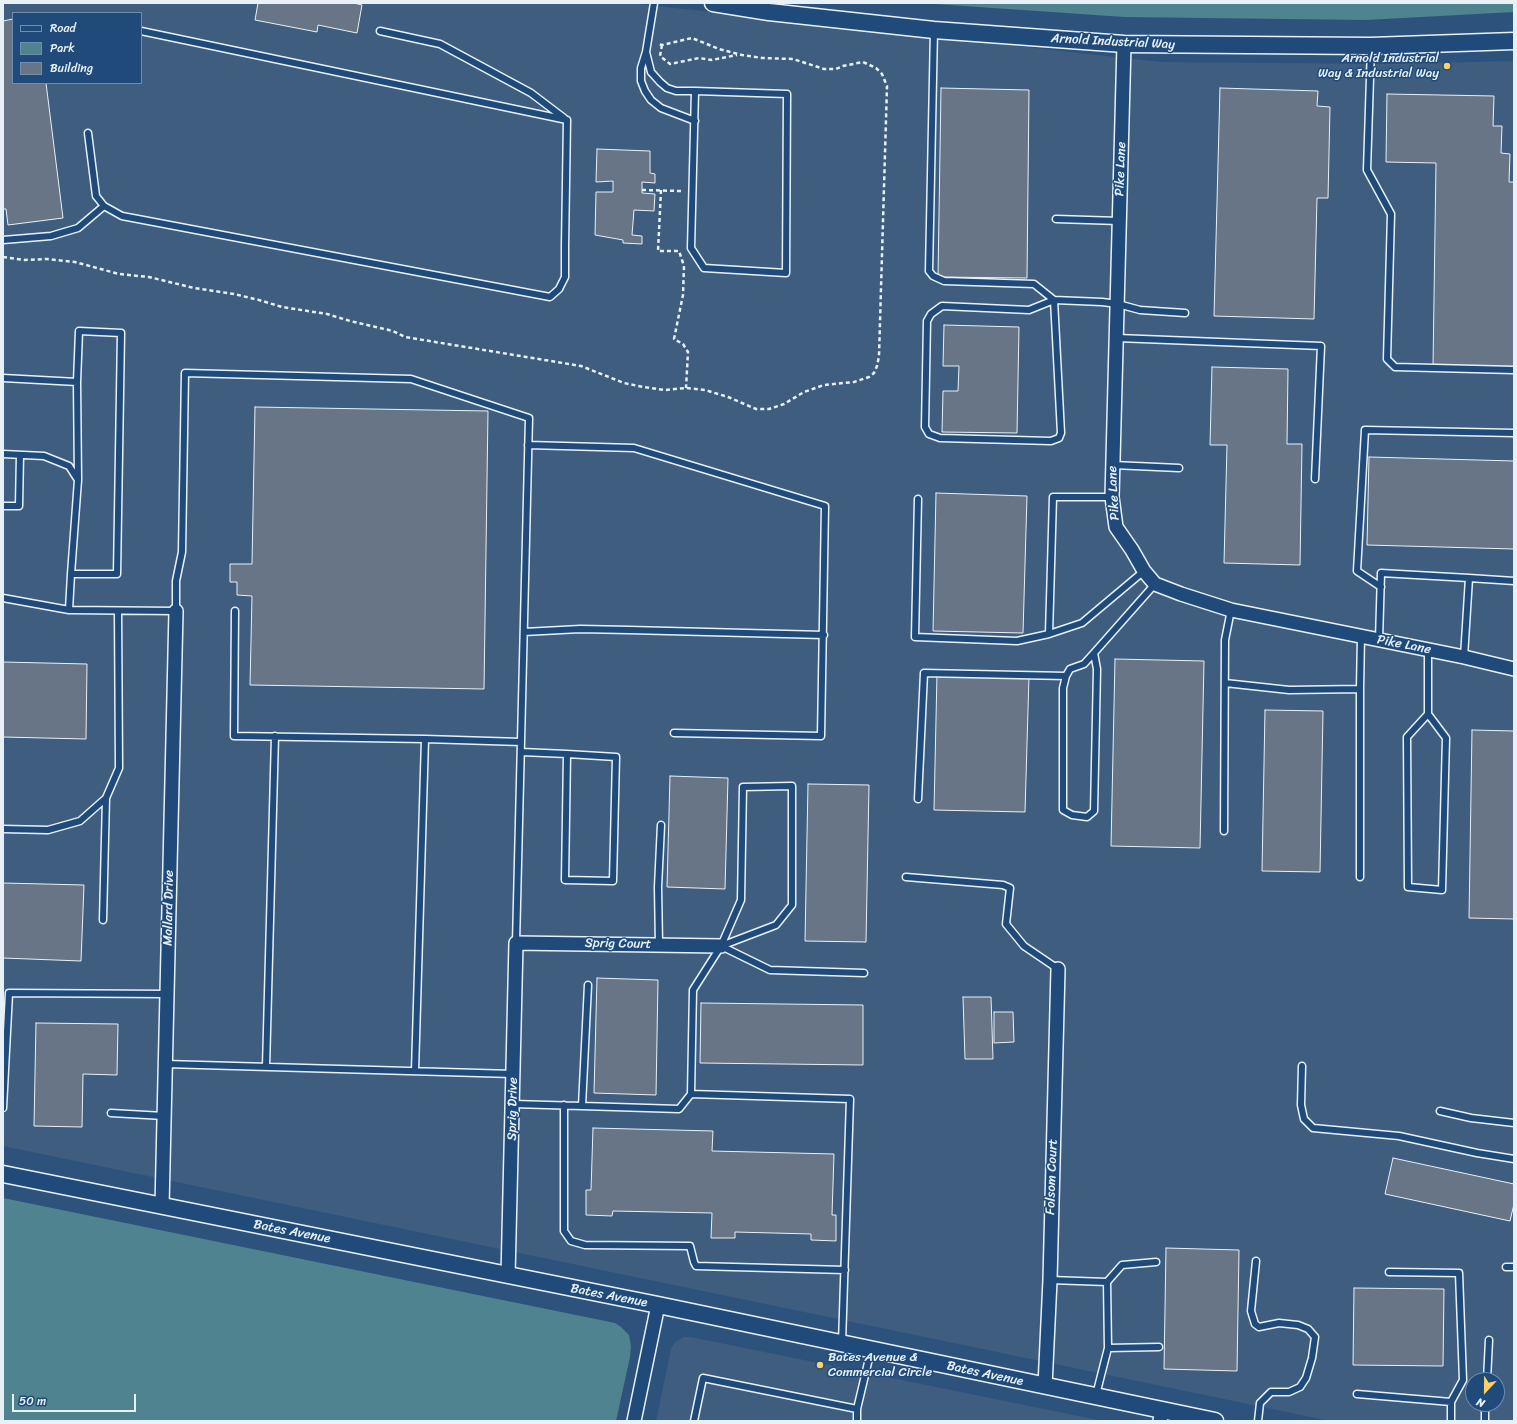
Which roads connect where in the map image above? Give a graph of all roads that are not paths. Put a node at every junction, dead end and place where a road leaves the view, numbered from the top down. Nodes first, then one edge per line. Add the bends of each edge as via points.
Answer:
1 (654, 3) edge
2 (714, 3) edge
3 (934, 30) junction
4 (142, 31) edge
5 (380, 31) dead end
6 (1514, 41) edge
7 (1124, 44) junction
8 (1372, 46) junction
9 (646, 52) junction
10 (695, 91) junction
11 (567, 120) junction
12 (695, 121) junction
13 (88, 133) dead end
14 (104, 206) junction
15 (1056, 218) dead end
16 (1120, 221) junction
17 (3, 240) edge
18 (1054, 300) junction
19 (1118, 304) junction
20 (1185, 313) dead end
21 (1117, 338) junction
22 (1514, 370) edge
23 (3, 378) edge
24 (77, 382) junction
25 (1514, 433) edge
26 (528, 445) junction
27 (3, 454) edge
28 (20, 455) junction
29 (1112, 465) junction
30 (1179, 468) dead end
31 (1315, 479) dead end
32 (78, 480) junction
33 (1112, 497) junction
34 (918, 499) dead end
35 (3, 506) edge
36 (1144, 571) junction
37 (71, 574) junction
38 (1469, 578) junction
39 (1514, 581) edge
40 (1155, 584) junction
41 (1380, 587) junction
42 (3, 598) edge
43 (69, 610) junction
44 (1231, 610) junction
45 (118, 611) junction
46 (176, 611) junction
47 (235, 611) dead end
48 (524, 632) junction
49 (1049, 634) junction
50 (824, 635) junction
51 (1361, 636) junction
52 (1379, 640) junction
53 (1428, 650) junction
54 (1094, 653) junction
55 (1464, 657) junction
56 (1514, 669) edge
57 (1066, 676) junction
58 (1225, 682) junction
59 (1360, 689) junction
60 (1428, 714) junction
61 (674, 733) dead end
62 (275, 736) junction
63 (425, 739) junction
64 (521, 742) junction
65 (521, 752) junction
66 (567, 754) junction
67 (106, 798) junction
68 (918, 799) dead end
69 (661, 825) dead end
70 (3, 829) edge
71 (1224, 831) dead end
72 (906, 877) dead end
73 (1360, 877) dead end
74 (103, 920) dead end
75 (516, 943) junction
76 (659, 945) junction
77 (721, 946) junction
78 (1058, 969) joint
79 (864, 973) dead end
80 (588, 985) dead end
81 (168, 994) junction
82 (165, 1064) junction
83 (1302, 1066) dead end
84 (266, 1067) junction
85 (415, 1071) junction
86 (513, 1074) junction
87 (691, 1094) junction
88 (513, 1104) junction
89 (564, 1105) junction
90 (582, 1106) junction
91 (3, 1108) edge
92 (1440, 1111) dead end
93 (110, 1113) dead end
94 (164, 1116) junction
95 (1514, 1123) edge
96 (1514, 1159) edge
97 (3, 1174) edge
98 (162, 1206) junction
99 (1256, 1261) dead end
100 (1156, 1262) dead end
101 (1506, 1267) dead end
102 (1514, 1267) edge
103 (845, 1270) junction
104 (1389, 1272) dead end
105 (508, 1276) junction
106 (1050, 1280) junction
107 (1107, 1282) junction
108 (658, 1305) junction
109 (1489, 1340) dead end
110 (842, 1344) junction
111 (1159, 1347) dead end
112 (1108, 1348) junction
113 (870, 1350) junction
114 (1487, 1372) edge
115 (1045, 1386) junction
116 (1357, 1394) dead end
117 (1096, 1396) junction
118 (1451, 1402) junction
119 (857, 1408) junction
120 (1161, 1416) edge
121 (634, 1421) edge
122 (694, 1421) edge
123 (857, 1421) edge
124 (1215, 1421) edge
125 (1258, 1421) edge
126 (1451, 1421) edge

1 - 9 lane
2 - 3 street, Arnold Industrial Way via 769,12
3 - 7 street, Arnold Industrial Way
3 - 18 lane via 929,271 944,281 1034,284
4 - 11 lane
5 - 11 lane via 440,44 531,93
6 - 8 street, Arnold Industrial Way
7 - 8 street, Arnold Industrial Way
7 - 16 street, Pike Lane
8 - 22 lane via 1367,170 1391,214 1387,359 1395,367
9 - 10 lane via 652,72 667,88 676,91
9 - 12 lane via 641,68 641,81 651,100 661,108
10 - 12 lane
10 - 12 lane via 787,94 786,273 704,268 691,248
11 - 14 lane via 565,277 559,289 550,297 122,216
13 - 14 lane via 96,196
14 - 17 lane via 78,228 51,236
15 - 16 lane
16 - 19 street, Pike Lane
18 - 18 lane via 1029,310 942,306 931,314 927,320 925,427 929,434 940,438 1052,441 1059,438 1061,433
18 - 19 lane
19 - 20 lane via 1140,310
19 - 21 street, Pike Lane
21 - 29 street, Pike Lane
21 - 31 lane via 1321,346
23 - 24 lane
24 - 32 lane
24 - 37 lane via 79,331 121,332 117,574
25 - 41 lane via 1365,430 1357,571
26 - 46 lane via 529,418 411,379 185,373 182,552 176,581
26 - 48 lane
26 - 50 lane via 634,448 825,506
27 - 28 lane
28 - 32 lane via 44,456 69,466
28 - 35 lane via 19,506
29 - 30 lane
29 - 33 street, Pike Lane
32 - 37 lane
33 - 36 street, Pike Lane via 1116,527
33 - 49 lane via 1053,497
34 - 49 lane via 915,637 1018,641
36 - 40 street, Pike Lane
36 - 49 lane via 1082,623
37 - 43 lane
38 - 39 lane
38 - 41 lane via 1381,573
38 - 55 lane
40 - 44 street, Pike Lane
40 - 54 lane
41 - 52 lane
42 - 43 lane
43 - 45 lane
44 - 51 street, Pike Lane
44 - 58 lane via 1225,640
45 - 46 lane
45 - 67 lane via 119,768
46 - 81 street, Mallard Drive
47 - 62 lane via 234,736
48 - 50 lane via 580,629
48 - 64 lane
50 - 61 lane via 821,736
51 - 52 street, Pike Lane
51 - 59 lane
52 - 53 street, Pike Lane
53 - 55 street, Pike Lane
53 - 60 lane
54 - 57 lane via 1084,664 1070,669
54 - 57 lane via 1097,669 1094,811 1087,817 1072,815 1063,810 1063,688
55 - 56 street, Pike Lane
57 - 68 lane via 924,673
58 - 59 lane via 1289,690
58 - 71 lane
59 - 73 lane
60 - 60 lane via 1446,738 1442,890 1408,886 1407,737
62 - 63 lane
62 - 84 lane
63 - 64 lane
63 - 85 lane
64 - 65 lane
65 - 66 lane
65 - 75 lane
66 - 66 lane via 565,880 613,881 616,757
67 - 70 lane via 80,822 48,830
67 - 74 lane
69 - 76 lane
72 - 78 lane via 1003,885 1010,888 1006,924 1024,946
75 - 76 street, Sprig Court
75 - 86 street, Sprig Drive
76 - 77 street, Sprig Court
77 - 77 lane via 776,925 792,905 792,786 743,787 741,900
77 - 79 lane via 770,970
77 - 87 lane via 692,990
78 - 106 street, Folsom Court
80 - 90 lane
81 - 82 street, Mallard Drive
81 - 91 lane via 9,993
82 - 84 lane
82 - 94 street, Mallard Drive
83 - 96 lane via 1302,1112 1304,1119 1313,1128 1399,1136
84 - 85 lane
85 - 86 lane
86 - 88 street, Sprig Drive
87 - 90 lane via 679,1109
87 - 103 lane via 850,1099
88 - 89 lane
88 - 105 street, Sprig Drive
89 - 90 lane
89 - 103 lane via 564,1231 572,1241 585,1245 690,1246 696,1266
92 - 95 lane via 1470,1118
93 - 94 lane
94 - 98 street, Mallard Drive
97 - 98 street, Bates Avenue
98 - 105 street, Bates Avenue
99 - 125 lane via 1251,1311 1255,1324 1259,1327 1279,1323 1298,1324 1308,1329 1315,1337 1306,1378 1300,1387 1289,1392 1271,1392 1260,1403
100 - 107 lane via 1122,1265
101 - 102 lane
103 - 110 lane
104 - 118 lane via 1459,1273 1463,1380
105 - 108 street, Bates Avenue
106 - 107 lane
106 - 115 street, Folsom Court
107 - 112 lane
108 - 110 street, Bates Avenue
108 - 121 street
109 - 114 lane
110 - 113 street, Bates Avenue
111 - 112 lane
112 - 117 lane
113 - 115 street, Bates Avenue
113 - 119 lane
115 - 117 street, Bates Avenue
116 - 118 lane
117 - 120 street, Bates Avenue
118 - 126 lane
119 - 122 lane via 703,1378
119 - 123 lane
120 - 124 street, Bates Avenue

